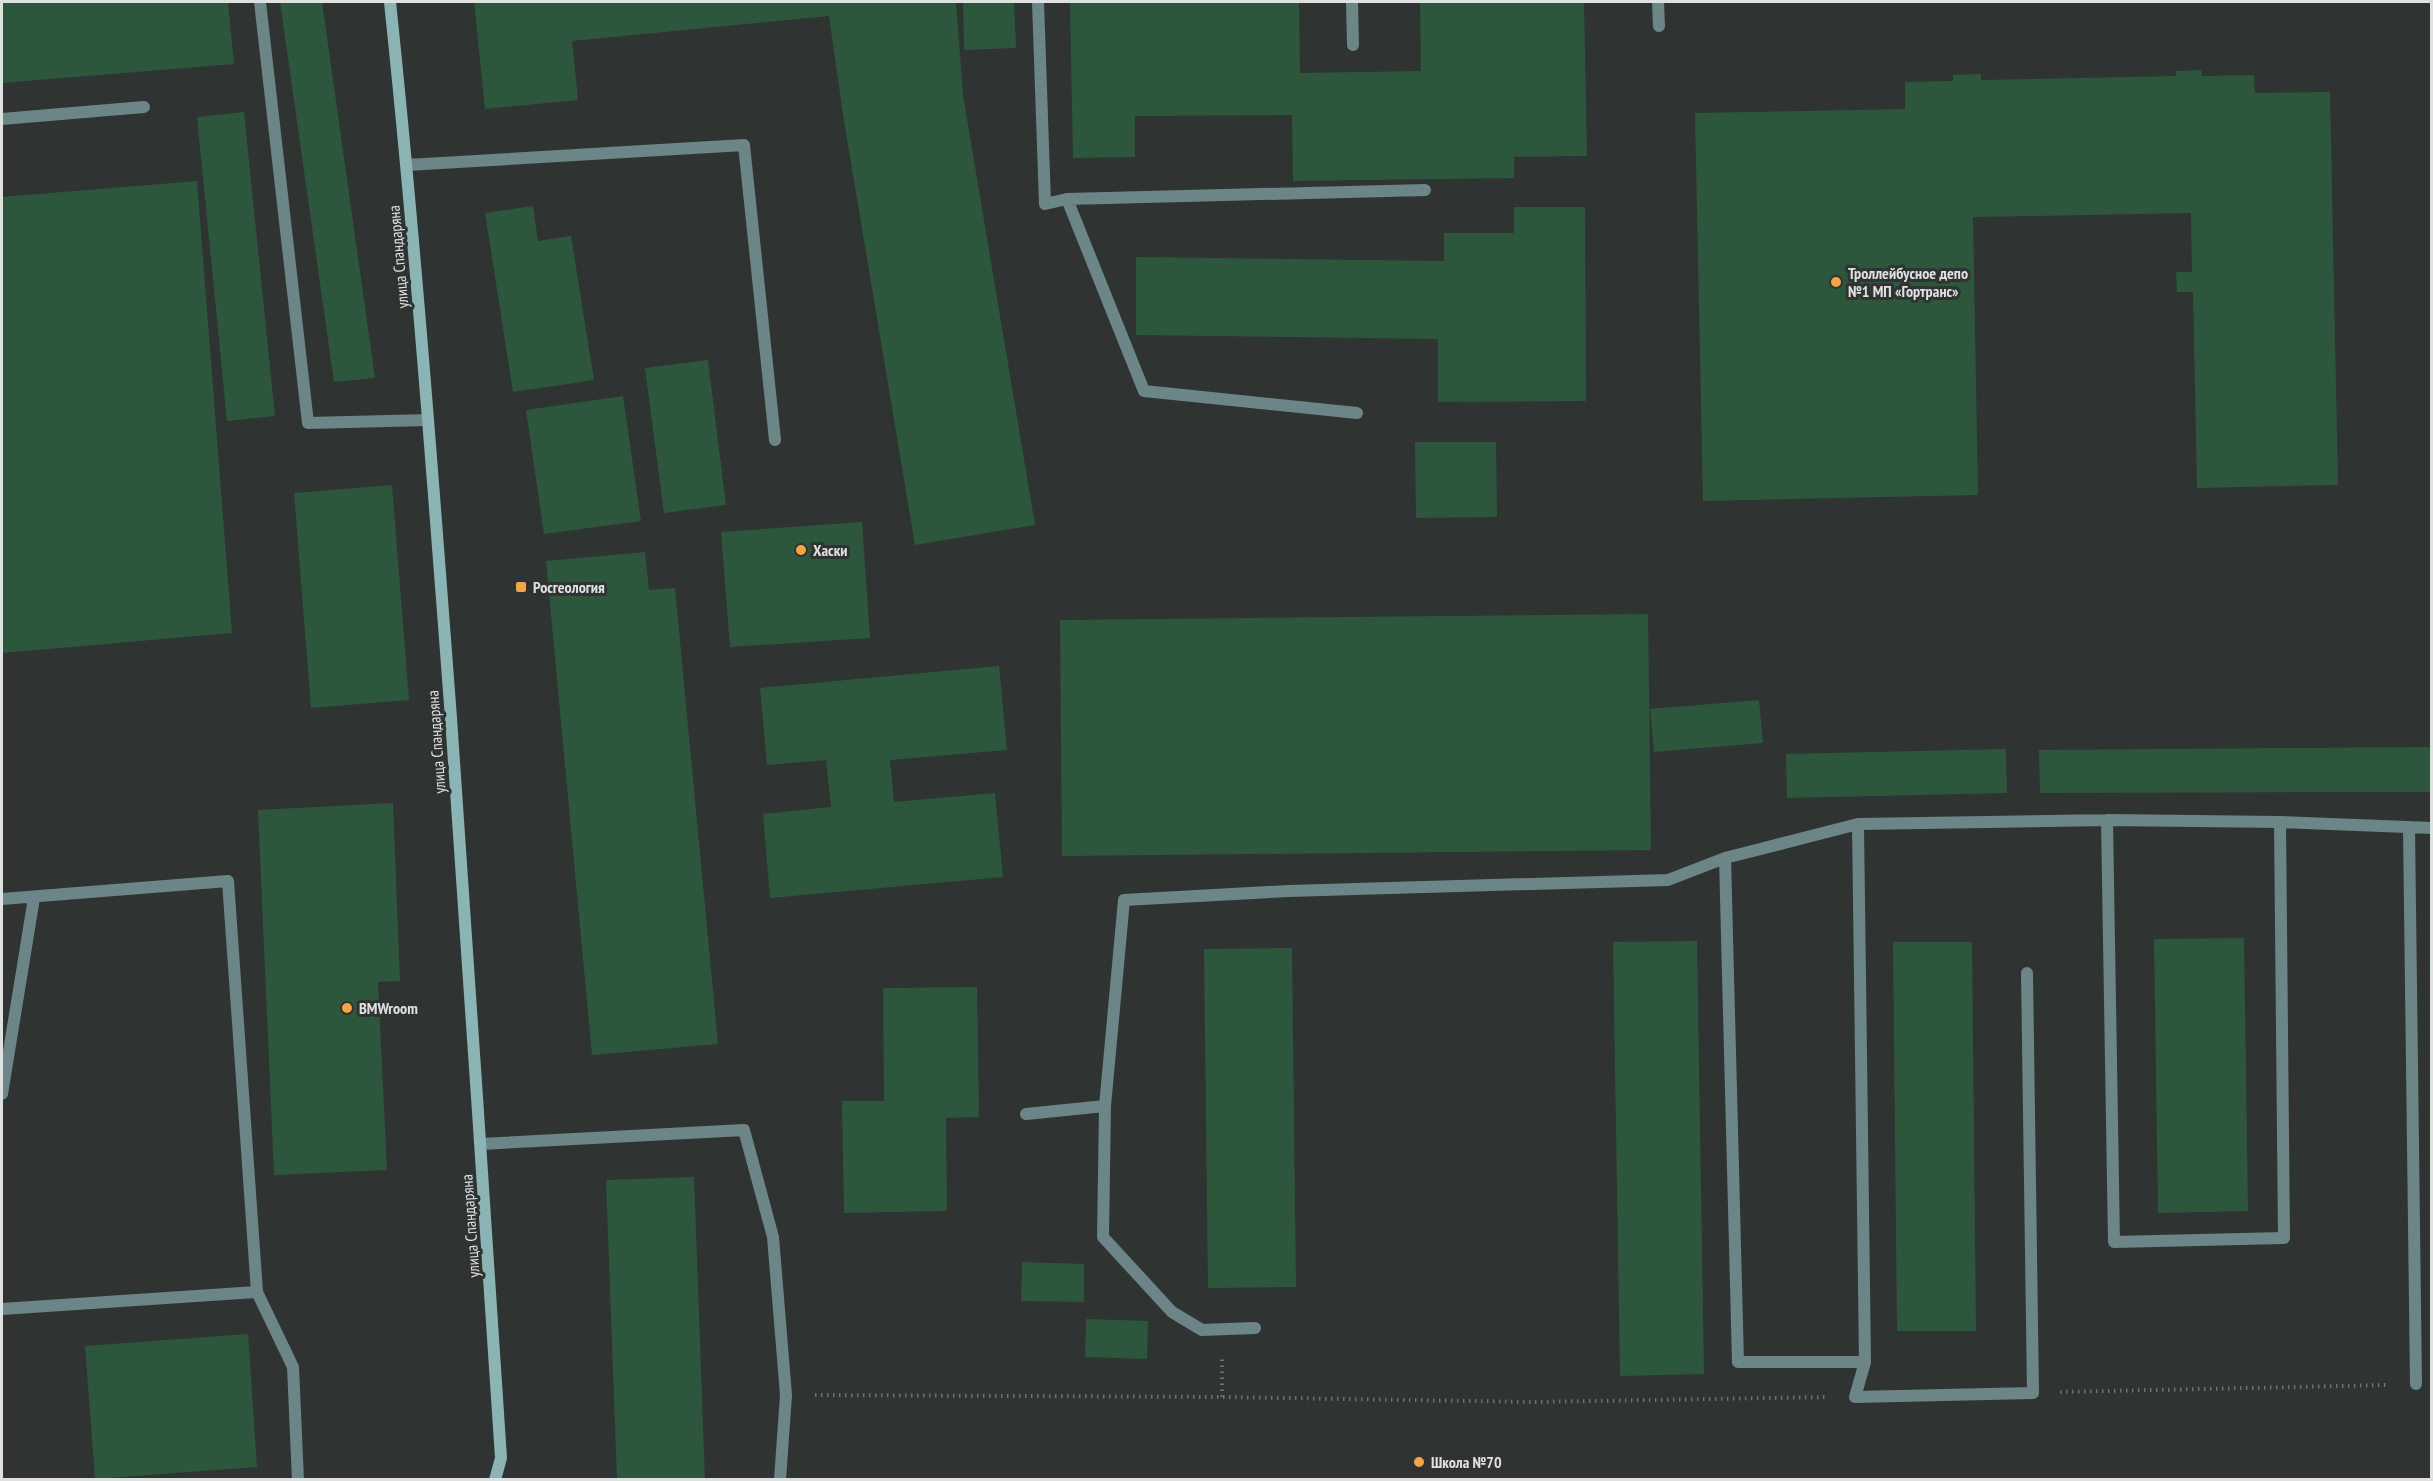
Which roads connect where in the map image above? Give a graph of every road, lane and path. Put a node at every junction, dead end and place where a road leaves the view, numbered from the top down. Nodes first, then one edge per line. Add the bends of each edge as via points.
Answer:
1 (260, 2) edge
2 (390, 2) edge
3 (1038, 2) edge
4 (1352, 2) edge
5 (1658, 2) edge
6 (1659, 26) dead end
7 (1353, 45) dead end
8 (144, 107) dead end
9 (2, 119) edge
10 (407, 165) junction
11 (1425, 190) dead end
12 (1067, 199) junction
13 (1357, 413) dead end
14 (428, 420) junction
15 (775, 440) dead end
16 (2107, 820) junction
17 (2280, 822) junction
18 (1858, 824) junction
19 (2409, 827) junction
20 (2432, 828) edge
21 (1725, 858) junction
22 (34, 898) junction
23 (2, 899) edge
24 (2027, 973) dead end
25 (2, 1094) edge
26 (1105, 1106) junction
27 (1026, 1114) dead end
28 (481, 1144) junction
29 (257, 1292) junction
30 (2, 1309) edge
31 (1255, 1328) dead end
32 (1222, 1329) junction
33 (1865, 1362) junction
34 (2416, 1384) joint
35 (2033, 1393) junction
36 (786, 1395) junction
37 (1222, 1397) junction
38 (1855, 1397) junction
39 (298, 1479) edge
40 (495, 1479) edge
41 (780, 1479) edge

1 - 14 lane via 308,423
2 - 10 street, улица Спандаряна
3 - 12 lane via 1045,204
4 - 7 lane
5 - 6 lane
8 - 9 lane
10 - 14 street, улица Спандаряна
10 - 15 lane via 744,145
11 - 12 lane
12 - 13 lane via 1144,391
14 - 28 street, улица Спандаряна
16 - 17 lane
16 - 17 lane via 2114,1242 2284,1238
16 - 18 lane
17 - 19 lane
18 - 21 lane
18 - 33 lane
19 - 20 lane
19 - 34 lane
21 - 26 lane via 1668,880 1124,900
21 - 33 lane via 1738,1362
22 - 23 lane
22 - 25 lane
22 - 29 lane via 228,881
24 - 35 lane
26 - 27 lane
26 - 32 lane via 1103,1237 1172,1312 1202,1330
28 - 36 lane via 744,1130 773,1237
28 - 40 street, улица Спандаряна via 501,1458
29 - 30 lane
29 - 39 lane via 293,1367
31 - 32 lane
32 - 37 path
33 - 38 lane
34 - 35 path
35 - 38 lane
36 - 37 path
36 - 41 lane
37 - 38 path via 1534,1402

